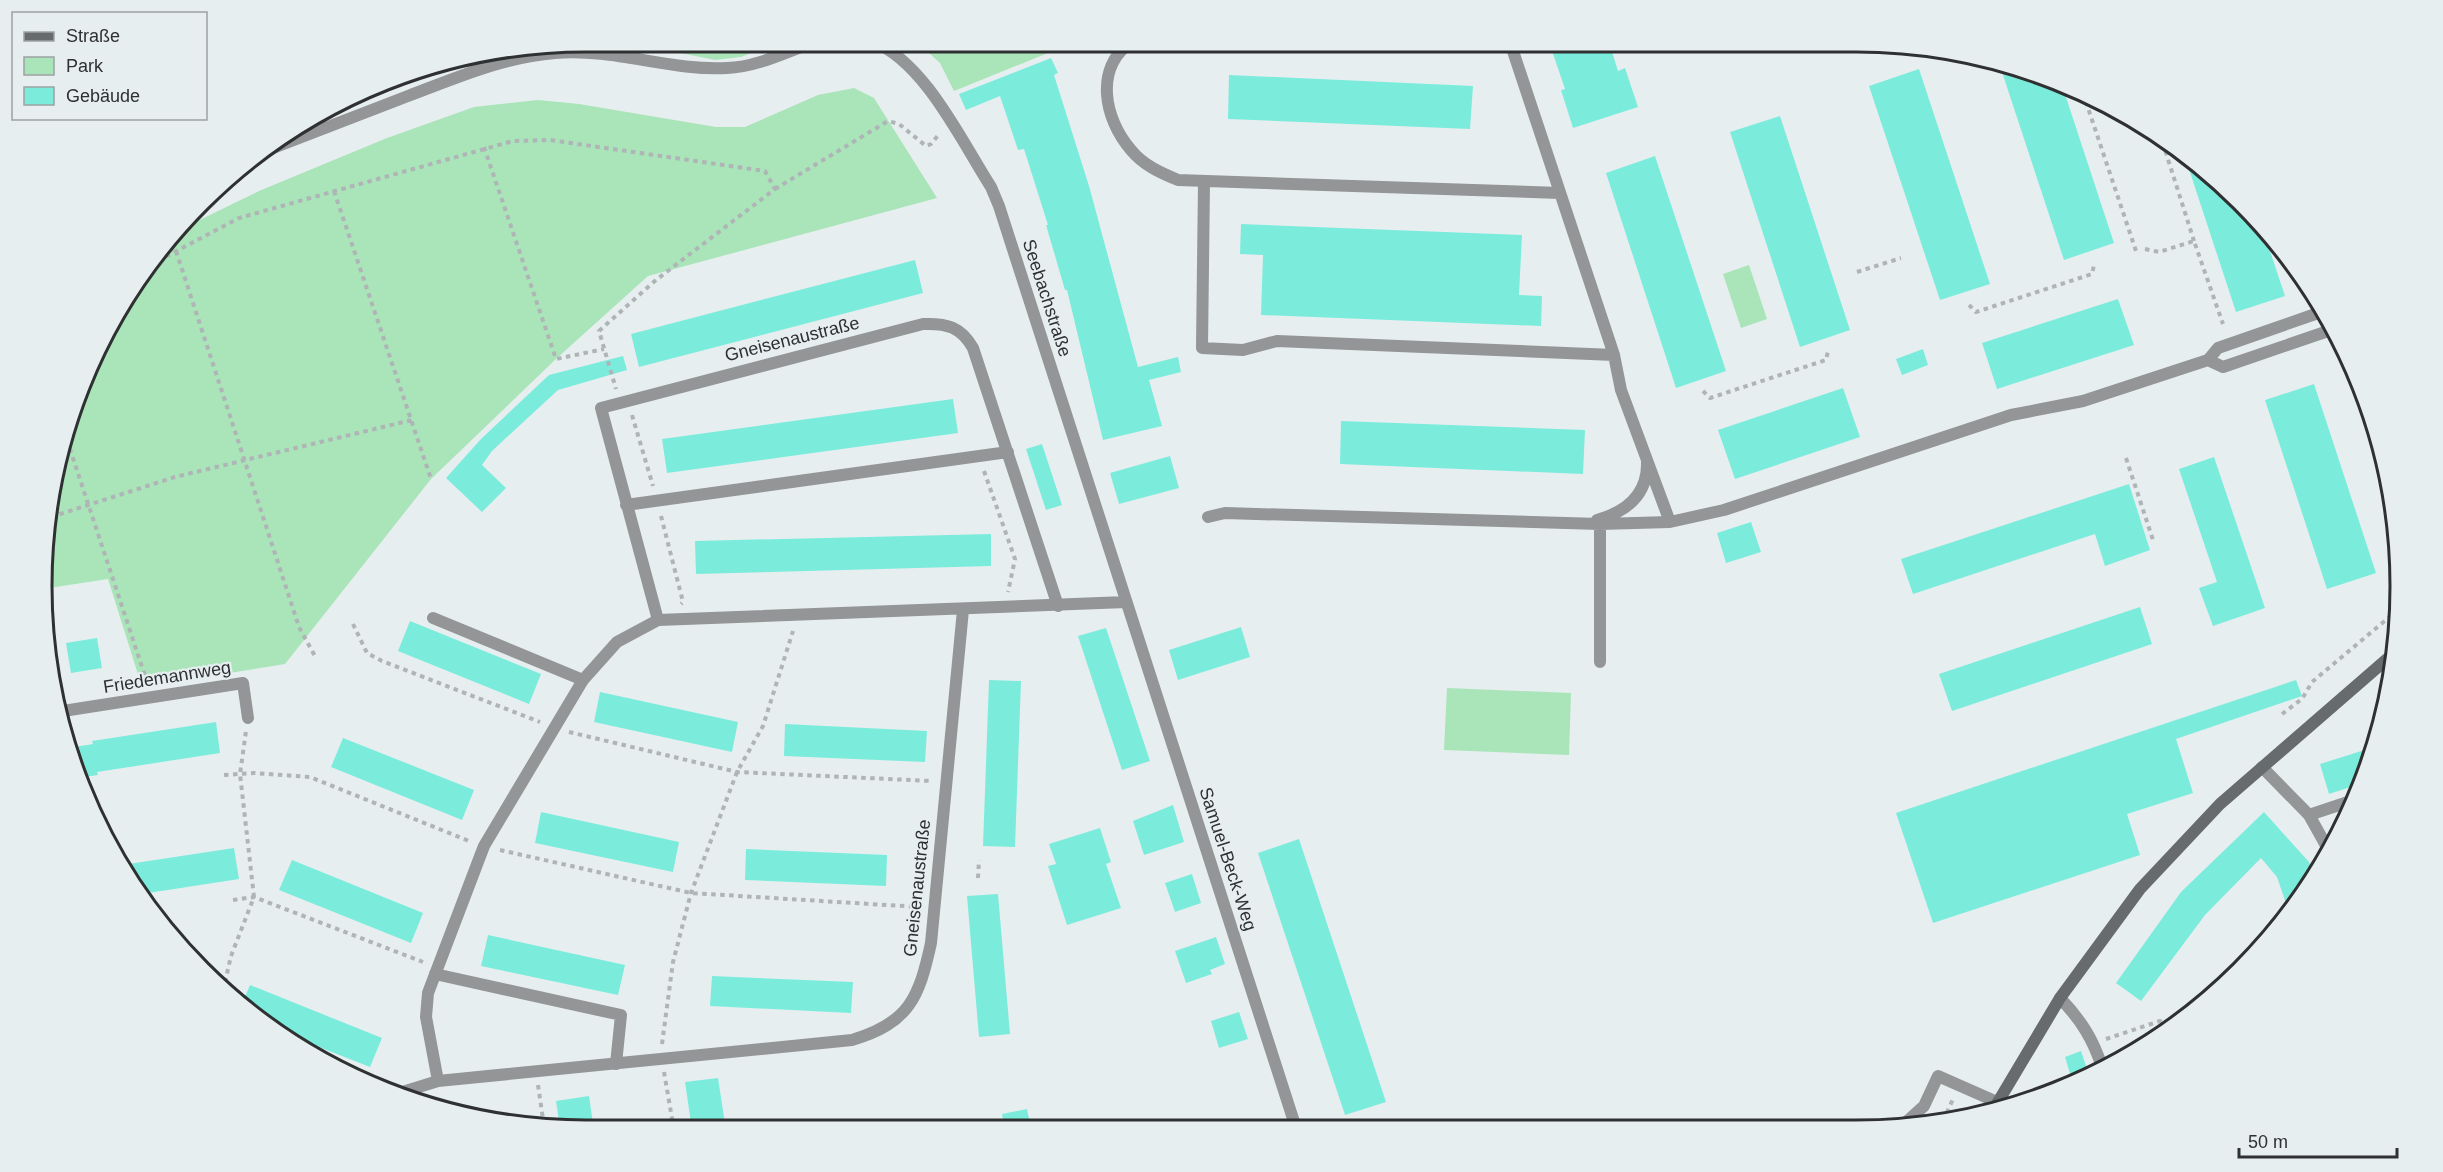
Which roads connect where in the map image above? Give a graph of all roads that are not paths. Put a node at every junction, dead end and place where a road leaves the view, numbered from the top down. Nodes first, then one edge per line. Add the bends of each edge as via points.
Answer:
1 (590, 52) edge
2 (786, 52) edge
3 (896, 52) edge
4 (1121, 52) edge
5 (1513, 52) edge
6 (559, 54) edge
7 (292, 141) edge
8 (1204, 182) junction
9 (1560, 193) junction
10 (2316, 314) edge
11 (2326, 332) edge
12 (1614, 355) junction
13 (2208, 360) junction
14 (1008, 452) junction
15 (1647, 455) junction
16 (626, 504) junction
17 (1208, 517) dead end
18 (1670, 522) junction
19 (1583, 524) junction
20 (1600, 524) junction
21 (1126, 603) junction
22 (1058, 606) junction
23 (963, 610) junction
24 (433, 618) dead end
25 (658, 620) junction
26 (2385, 661) edge
27 (1599, 662) dead end
28 (583, 680) junction
29 (68, 710) edge
30 (248, 718) road end
31 (2262, 767) junction
32 (2343, 804) edge
33 (2309, 815) junction
34 (2324, 843) edge
35 (436, 971) junction
36 (2060, 998) junction
37 (2100, 1060) edge
38 (616, 1064) junction
39 (438, 1081) junction
40 (411, 1089) edge
41 (1999, 1100) edge
42 (1991, 1102) edge
43 (1913, 1116) edge
44 (1293, 1120) edge

1 - 2 street via 692,67 729,68
3 - 21 street, Seebachstraße via 922,79 991,187 999,206
4 - 8 street via 1110,63 1105,90 1130,150 1152,169 1178,180
5 - 9 street
6 - 7 street via 520,58 473,71
8 - 9 street
8 - 12 street via 1202,348 1243,350 1277,341
9 - 12 street
10 - 13 street via 2218,348
11 - 13 street via 2223,367
12 - 15 street via 1621,390
13 - 18 street via 2084,401 2012,415 1724,510
14 - 16 street
14 - 16 street, Gneisenaustraße via 967,336 953,326 923,324 601,408
14 - 22 street, Gneisenaustraße
15 - 18 street
15 - 19 street via 1648,474 1636,499 1614,515
16 - 25 street, Gneisenaustraße
17 - 19 street via 1242,513
18 - 20 street
19 - 20 street
20 - 27 street
21 - 22 street
21 - 44 street, Samuel-Beck-Weg
22 - 23 street
23 - 25 street
23 - 38 street, Gneisenaustraße via 931,943 923,982 909,1008 875,1033 852,1040
24 - 28 street
25 - 28 street via 617,642
26 - 31 street
28 - 35 street via 484,846
29 - 30 street, Friedemannweg via 243,683
31 - 33 street
31 - 36 street via 2220,804 2140,890
32 - 33 street
33 - 34 street
35 - 38 street via 621,1015
35 - 39 street via 428,993 426,1017
36 - 37 street via 2083,1022
36 - 41 street
38 - 39 street, Gneisenaustraße
39 - 40 street
42 - 43 street via 1938,1076 1924,1106

